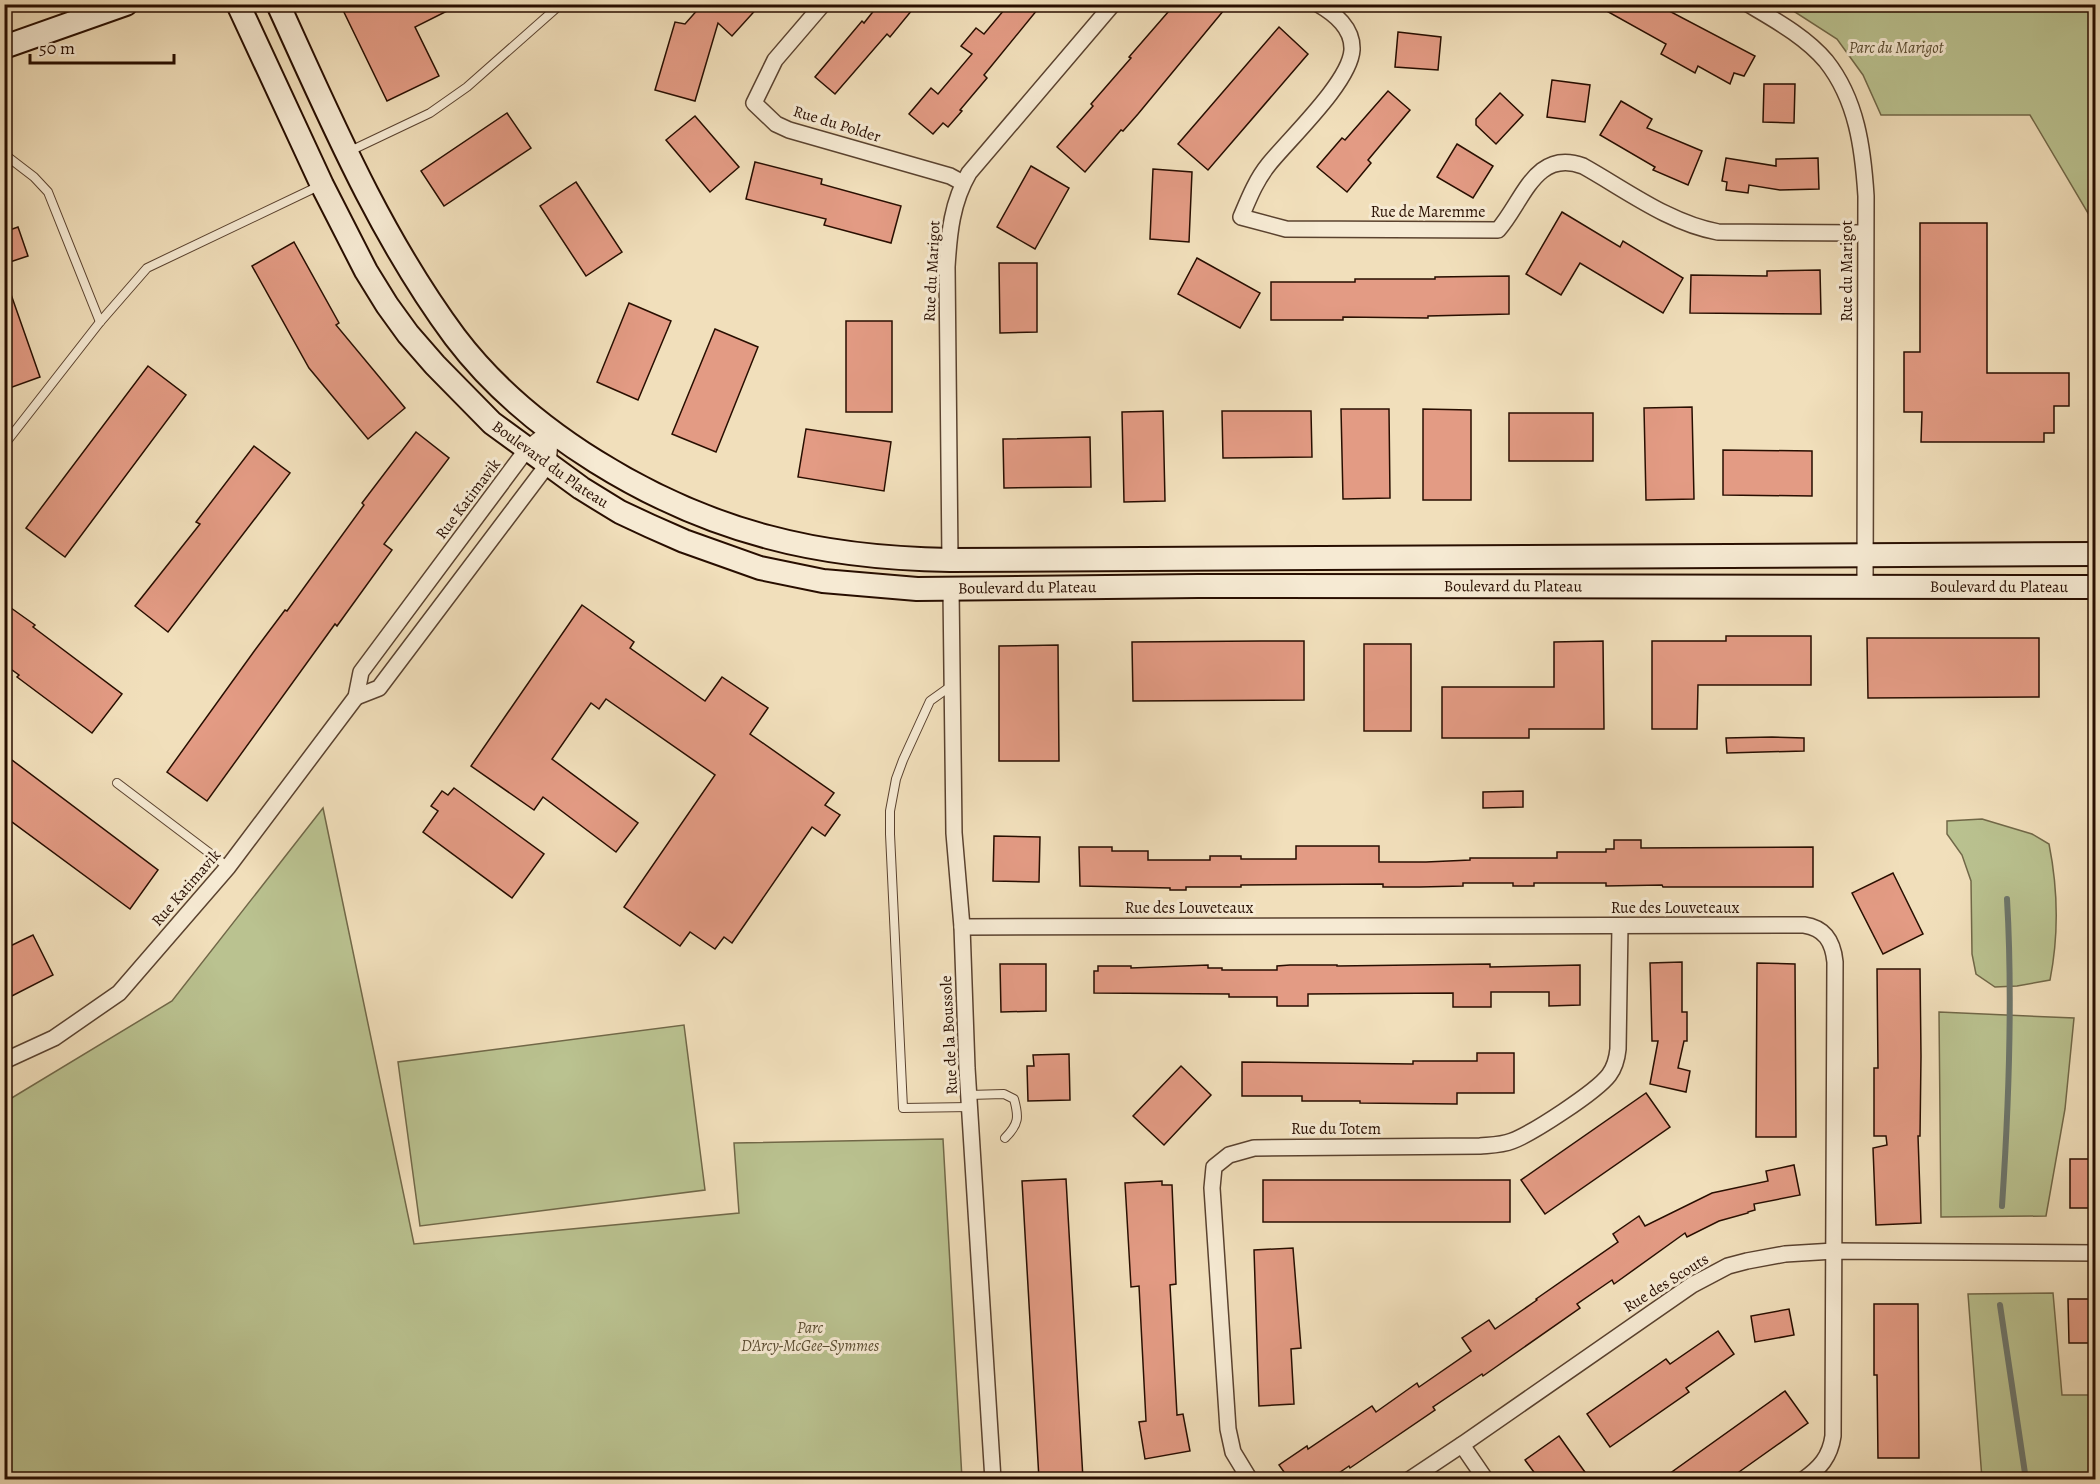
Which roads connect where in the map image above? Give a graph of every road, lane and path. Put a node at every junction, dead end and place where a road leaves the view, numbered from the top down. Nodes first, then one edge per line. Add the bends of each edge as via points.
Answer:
1 (126, 4) edge
2 (238, 4) edge
3 (278, 4) edge
4 (561, 4) edge
5 (823, 4) edge
6 (1113, 4) edge
7 (1318, 4) edge
8 (1748, 4) edge
9 (4, 47) edge
10 (348, 152) junction
11 (4, 154) edge
12 (963, 183) junction
13 (322, 185) junction
14 (1865, 233) junction
15 (100, 322) junction
16 (551, 430) junction
17 (4, 445) edge
18 (527, 449) junction
19 (548, 464) junction
20 (2096, 554) edge
21 (1865, 555) junction
22 (950, 560) junction
23 (1865, 586) junction
24 (2096, 587) edge
25 (951, 589) junction
26 (951, 686) junction
27 (356, 697) junction
28 (117, 783) dead end
29 (228, 867) junction
30 (1620, 926) junction
31 (962, 927) junction
32 (4, 1060) edge
33 (969, 1101) junction
34 (1005, 1138) dead end
35 (1834, 1251) junction
36 (2096, 1252) edge
37 (1462, 1444) junction
38 (993, 1479) edge
39 (1250, 1479) edge
40 (1409, 1479) edge
41 (1486, 1479) edge
42 (1803, 1479) edge

1 - 9 main road
2 - 13 main road, Boulevard du Plateau
3 - 10 main road, Boulevard du Plateau
4 - 10 lane via 467,87 430,114
5 - 12 street, Rue du Polder via 775,60 754,103 776,124 789,130
6 - 12 street, Rue du Marigot
7 - 14 street, Rue de Maremme via 1341,21 1351,38 1352,52 1337,85 1256,182 1241,217 1286,229 1498,230 1537,174 1548,166 1571,161 1699,229
8 - 14 street, Rue du Marigot via 1801,39 1826,61 1849,100 1863,159
10 - 16 main road, Boulevard du Plateau via 393,243 457,339 510,396
11 - 15 lane via 48,192
12 - 22 street, Rue du Marigot via 951,224 947,267
13 - 15 lane via 147,268
13 - 18 main road, Boulevard du Plateau via 366,271 408,334 463,395
14 - 21 street, Rue du Marigot
15 - 17 lane
16 - 18 street, Rue Katimavik
16 - 19 street
16 - 22 main road, Boulevard du Plateau via 629,482 755,534 831,550
18 - 19 main road, Boulevard du Plateau
18 - 27 street, Rue Katimavik via 361,672
19 - 25 main road, Boulevard du Plateau via 620,512 684,541 760,568 855,585
19 - 27 street, Rue Katimavik via 380,688
20 - 21 main road, Boulevard du Plateau
21 - 22 main road, Boulevard du Plateau
21 - 23 street, Rue du Marigot
22 - 25 main road
23 - 24 main road, Boulevard du Plateau
23 - 25 main road, Boulevard du Plateau
25 - 26 street, Rue de la Boussole
26 - 31 street, Rue de la Boussole via 954,833
26 - 33 lane via 930,701 903,760 890,811 890,834 903,1108
27 - 29 street, Rue Katimavik
28 - 29 lane
29 - 32 street, Rue Katimavik via 119,993 54,1038
30 - 31 street, Rue des Louveteaux
30 - 35 street, Rue des Louveteaux via 1804,925 1815,927 1830,941 1835,962
30 - 39 street, Rue du Totem via 1616,1064 1596,1089 1527,1133 1512,1141 1480,1146 1254,1148 1229,1155 1214,1167 1225,1410 1233,1452
31 - 33 street, Rue de la Boussole
33 - 34 lane via 1004,1094 1014,1099 1018,1114 1014,1128
33 - 38 street, Rue de la Boussole
35 - 36 street, Rue des Scouts
35 - 37 street, Rue des Scouts via 1765,1257 1709,1275
35 - 42 street, Rue des Louveteaux via 1833,1436 1822,1465
37 - 40 street, Rue des Scouts
37 - 41 street

